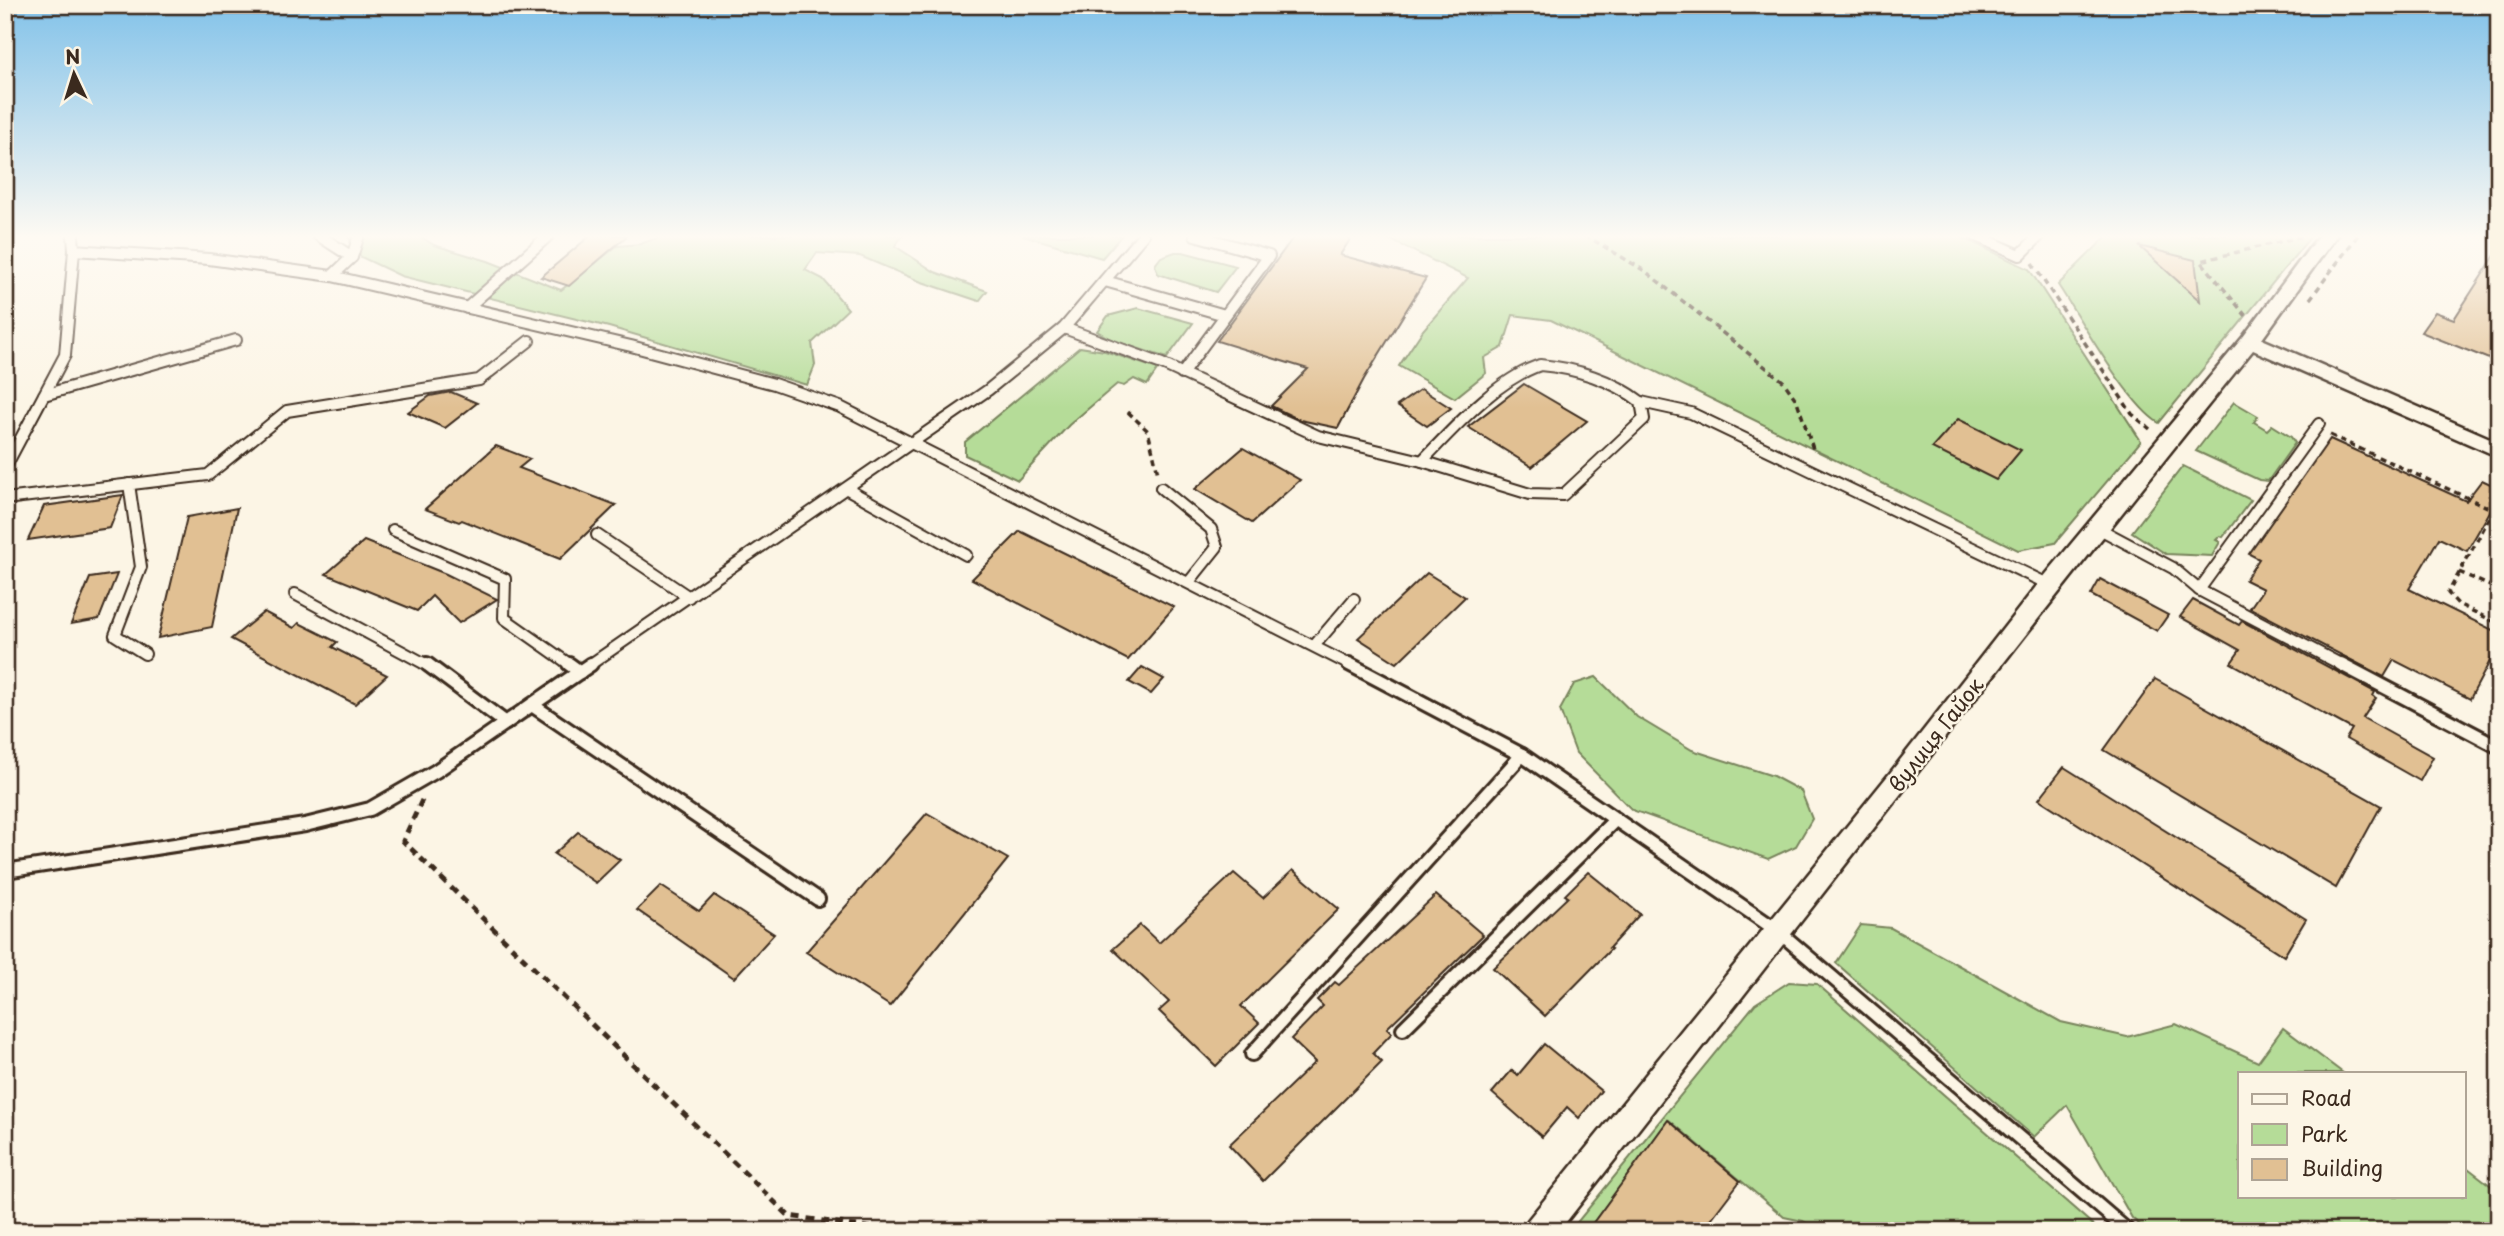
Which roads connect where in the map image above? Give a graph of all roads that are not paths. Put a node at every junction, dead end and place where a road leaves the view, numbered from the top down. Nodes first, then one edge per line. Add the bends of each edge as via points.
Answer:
1 (70, 293) edge
2 (402, 293) edge
3 (484, 293) edge
4 (1095, 293) edge
5 (1146, 293) edge
6 (1242, 293) edge
7 (2285, 293) edge
8 (467, 308) junction
9 (1225, 315) junction
10 (1064, 328) junction
11 (2254, 335) junction
12 (236, 340) dead end
13 (530, 341) dead end
14 (1182, 373) junction
15 (44, 395) junction
16 (1641, 402) junction
17 (2318, 426) road end
18 (913, 443) junction
19 (2499, 450) edge
20 (1422, 461) junction
21 (5, 468) edge
22 (129, 484) junction
23 (1161, 488) road end
24 (847, 489) junction
25 (5, 499) edge
26 (2098, 528) junction
27 (393, 530) dead end
28 (597, 536) dead end
29 (966, 555) dead end
30 (1189, 582) junction
31 (2050, 584) junction
32 (2199, 590) junction
33 (295, 594) dead end
34 (689, 597) junction
35 (1354, 599) dead end
36 (1314, 646) junction
37 (145, 654) dead end
38 (580, 672) junction
39 (532, 705) junction
40 (506, 723) junction
41 (2499, 747) edge
42 (1521, 755) junction
43 (1616, 819) junction
44 (5, 871) edge
45 (818, 899) dead end
46 (1778, 931) junction
47 (1403, 1029) dead end
48 (1252, 1054) dead end
49 (1539, 1231) edge
50 (2128, 1231) edge

1 - 15 lane via 65,355
2 - 8 lane
3 - 8 lane
4 - 10 lane
5 - 9 lane
6 - 9 lane
7 - 11 street, вулиця Гайок
8 - 18 lane via 774,384 839,407
9 - 14 lane
10 - 14 lane
10 - 18 lane
11 - 19 street
11 - 26 street, вулиця Гайок
12 - 15 lane
13 - 22 lane via 479,380 287,411 208,475
14 - 20 lane via 1318,436
15 - 21 lane
16 - 20 lane via 1626,390 1582,373 1540,365 1522,371 1463,419
16 - 20 lane via 1644,419 1563,495 1530,494
16 - 31 lane via 1691,413
17 - 32 lane
18 - 24 lane
18 - 30 lane
22 - 25 lane
22 - 37 lane via 142,567 115,635
23 - 30 lane via 1211,528 1217,547
24 - 29 lane
24 - 34 lane
26 - 31 street, вулиця Гайок
26 - 32 lane via 2173,568
27 - 38 lane via 505,579 503,618
28 - 34 lane
30 - 36 lane
31 - 46 street, вулиця Гайок
32 - 41 lane
33 - 40 lane via 421,660
34 - 38 lane
35 - 36 lane
36 - 42 lane
38 - 39 lane
39 - 40 lane
39 - 45 lane
40 - 44 lane via 436,771 370,808 305,825
42 - 43 lane
42 - 48 lane
43 - 46 lane
43 - 47 lane
46 - 49 street, вулиця Гайок
46 - 50 lane

